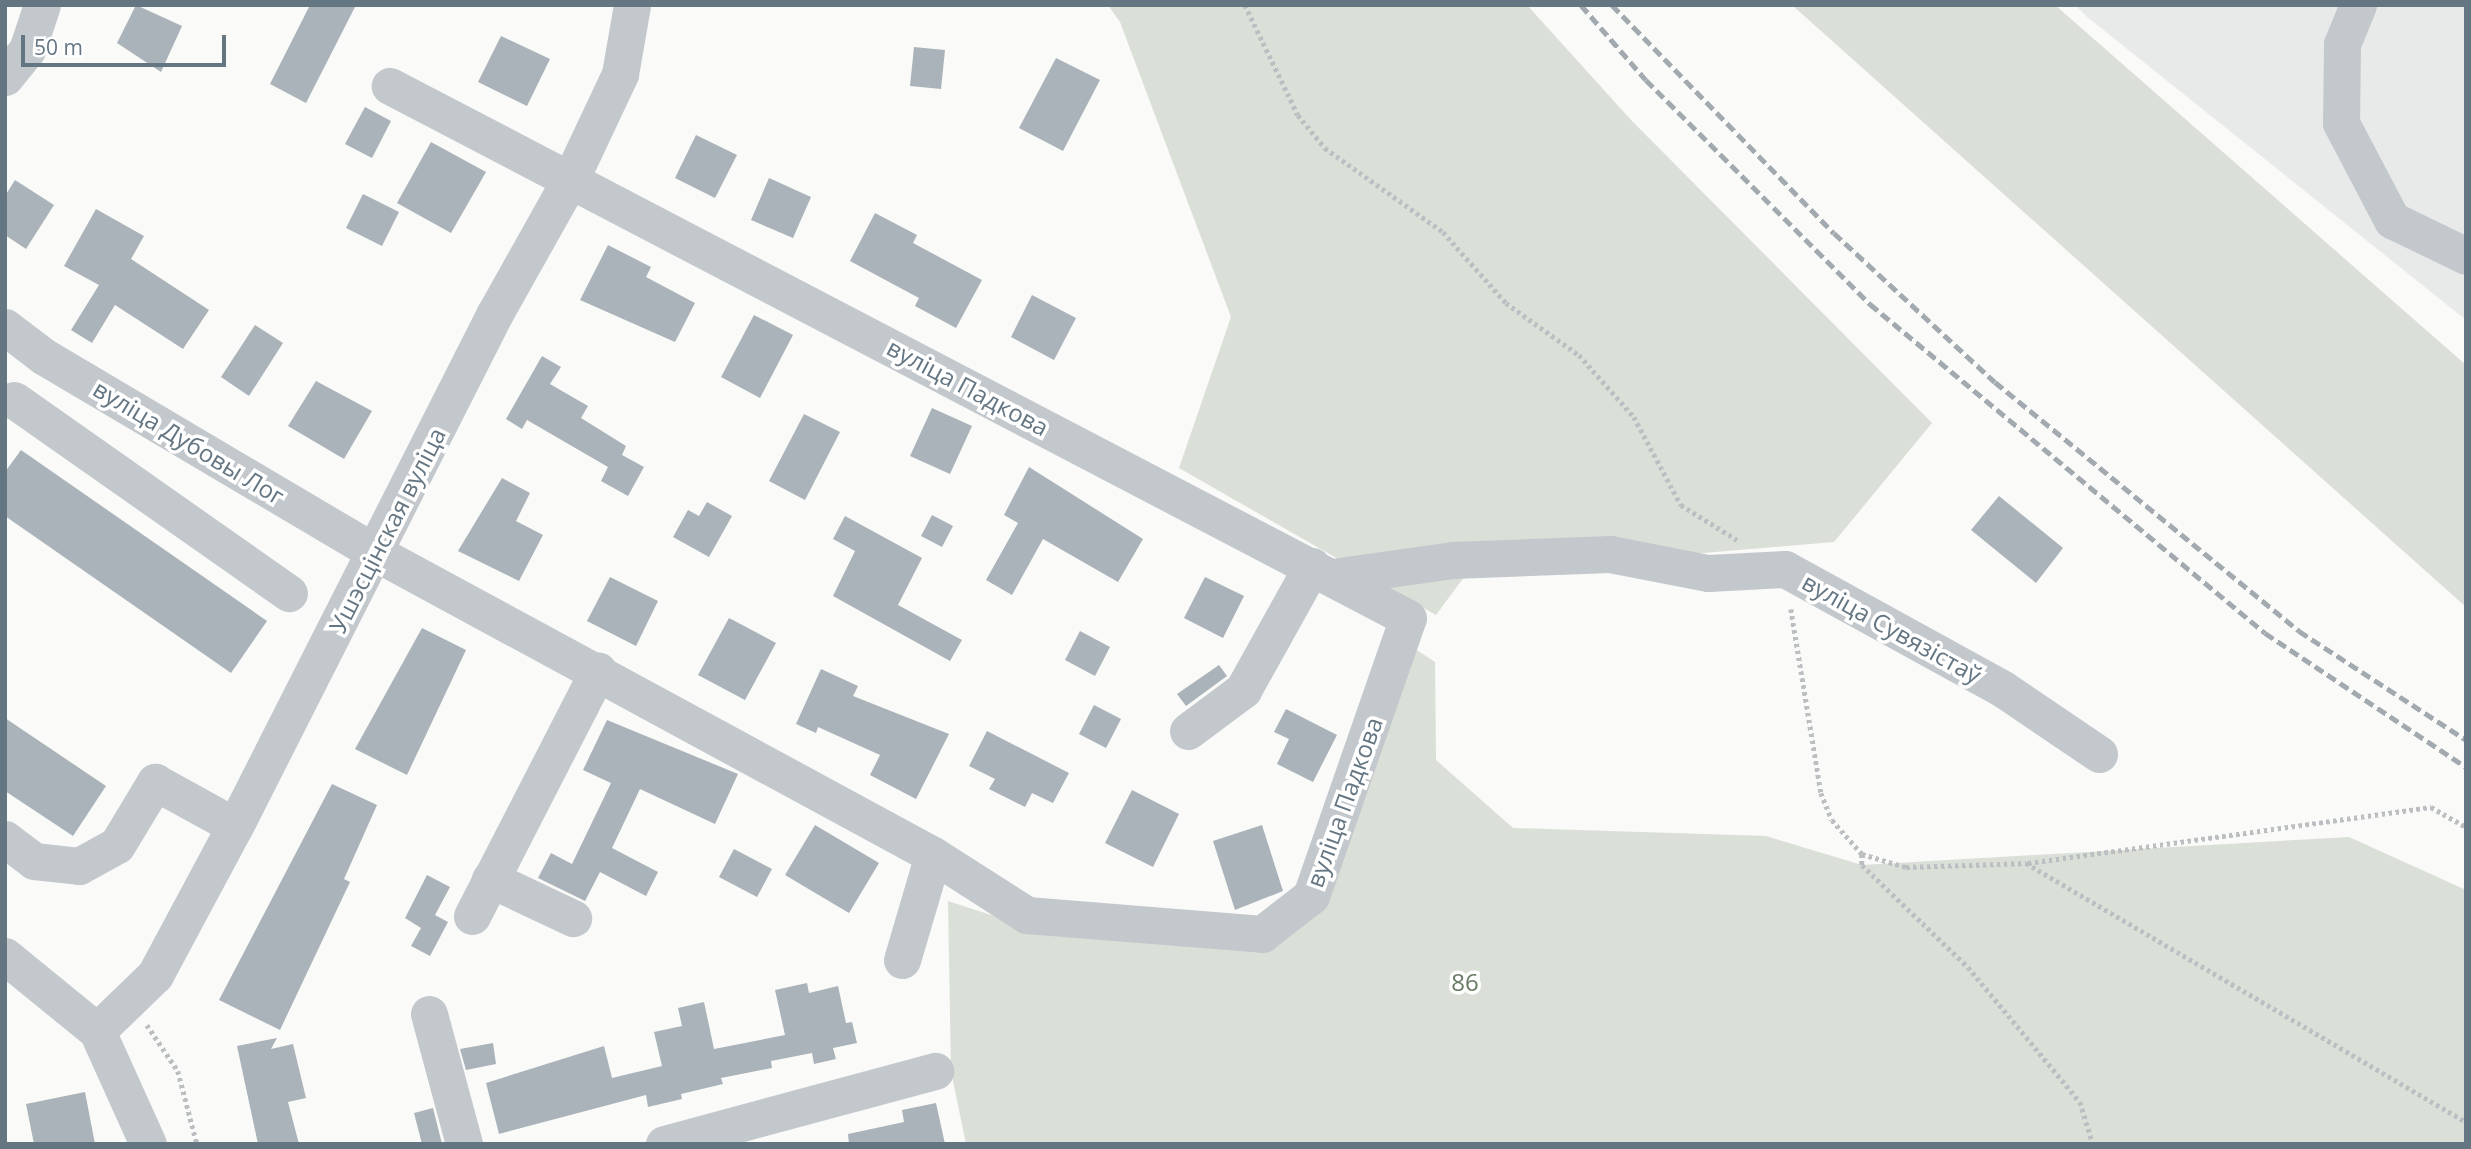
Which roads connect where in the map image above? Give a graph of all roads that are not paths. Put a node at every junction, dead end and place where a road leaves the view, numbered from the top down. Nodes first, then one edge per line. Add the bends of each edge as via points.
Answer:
1 (42, 5) edge
2 (632, 5) edge
3 (2358, 5) edge
4 (5, 77) edge
5 (390, 86) dead end
6 (572, 176) junction
7 (2466, 256) edge
8 (5, 327) edge
9 (43, 356) junction
10 (10, 407) edge
11 (376, 553) junction
12 (1322, 572) junction
13 (289, 593) dead end
14 (597, 671) junction
15 (1188, 731) dead end
16 (2099, 754) dead end
17 (235, 826) junction
18 (5, 839) edge
19 (933, 855) junction
20 (490, 879) junction
21 (472, 916) dead end
22 (573, 918) dead end
23 (5, 956) edge
24 (902, 960) dead end
25 (429, 1014) dead end
26 (97, 1031) junction
27 (935, 1072) dead end
28 (148, 1144) edge
29 (464, 1144) edge
30 (664, 1144) edge

1 - 4 street via 27,50
2 - 6 street, Ушэсцінская вуліца via 620,74
3 - 7 street via 2342,44 2341,123 2392,220
5 - 6 street, вуліца Падкова
6 - 11 street, Ушэсцінская вуліца via 494,315
6 - 12 street, вуліца Падкова
8 - 9 street, вуліца Дубовы Лог
9 - 10 street
9 - 11 street, вуліца Дубовы Лог
10 - 13 street
11 - 14 street, вуліца Падкова
11 - 17 street, Ушэсцінская вуліца
12 - 15 street via 1243,690
12 - 16 street, вуліца Сувязістаў via 1453,560 1610,554 1708,573 1785,569 2003,689
12 - 19 street, вуліца Падкова via 1408,618 1311,896 1262,934 1027,915
14 - 19 street, вуліца Падкова
14 - 20 street
17 - 18 street via 155,782 117,845 79,866 34,861
17 - 26 street, Ушэсцінская вуліца via 155,975
19 - 24 street
20 - 21 street
20 - 22 street
23 - 26 street
25 - 29 street
26 - 28 street
27 - 30 street

